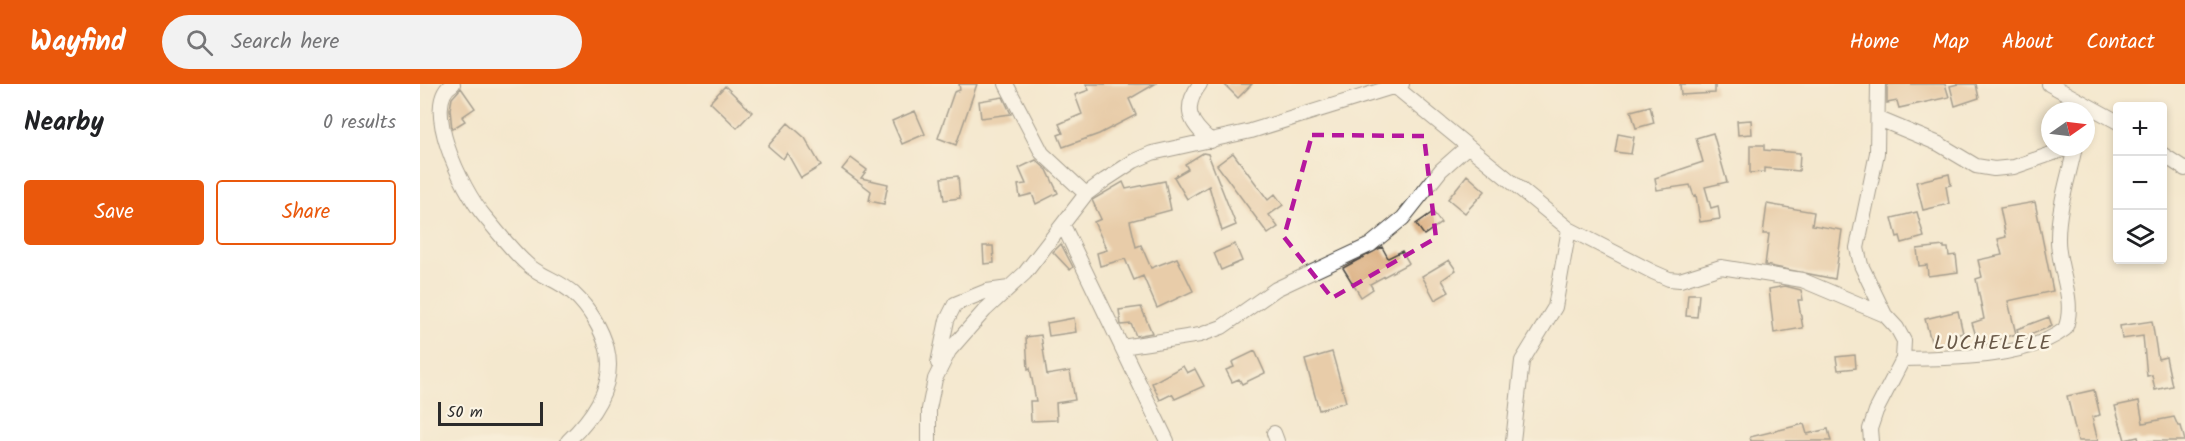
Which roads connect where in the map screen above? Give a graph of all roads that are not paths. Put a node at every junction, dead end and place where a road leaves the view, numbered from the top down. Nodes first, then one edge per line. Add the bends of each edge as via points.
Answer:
1 (453, 84) edge
2 (1006, 84) edge
3 (1200, 84) edge
4 (1878, 84) edge
5 (2049, 84) edge
6 (1397, 85) edge
7 (430, 93) dead end
8 (2077, 102) edge
9 (2095, 112) edge
10 (1879, 118) junction
11 (2113, 120) edge
12 (1211, 141) junction
13 (1467, 147) junction
14 (434, 152) dead end
15 (2046, 156) edge
16 (2071, 156) edge
17 (2166, 156) edge
18 (2185, 169) edge
19 (1086, 194) junction
20 (1063, 225) junction
21 (1569, 229) junction
22 (1009, 288) junction
23 (1886, 315) junction
24 (1122, 346) junction
25 (1903, 359) junction
26 (935, 379) junction
27 (568, 441) edge
28 (928, 441) edge
29 (1167, 441) edge
30 (1513, 441) edge
31 (1871, 441) edge

1 - 7 street
2 - 19 street via 1042,153
3 - 12 street via 1190,97 1191,116
4 - 10 street
5 - 8 street
6 - 12 street
6 - 13 street
9 - 11 street
10 - 15 street via 1939,144 1976,166 2014,167
10 - 23 street via 1857,248 1861,265
12 - 19 street via 1152,153
13 - 21 street
13 - 24 street via 1441,170 1403,218 1370,245 1276,289 1222,327 1200,335
14 - 27 street via 445,170 528,265 573,293 602,334 609,363 606,383 594,411
16 - 25 street via 2058,235 2058,256 2070,308 2066,328 2056,336 1986,356
17 - 18 street
19 - 20 street
20 - 22 street
20 - 24 street
21 - 23 street via 1669,279 1680,280 1721,267 1802,280
21 - 30 street via 1555,307 1522,361
22 - 26 street via 949,351
22 - 26 street via 987,291 955,304 947,320
23 - 25 street via 1904,341
24 - 29 street
25 - 31 street via 1876,411
26 - 28 street

